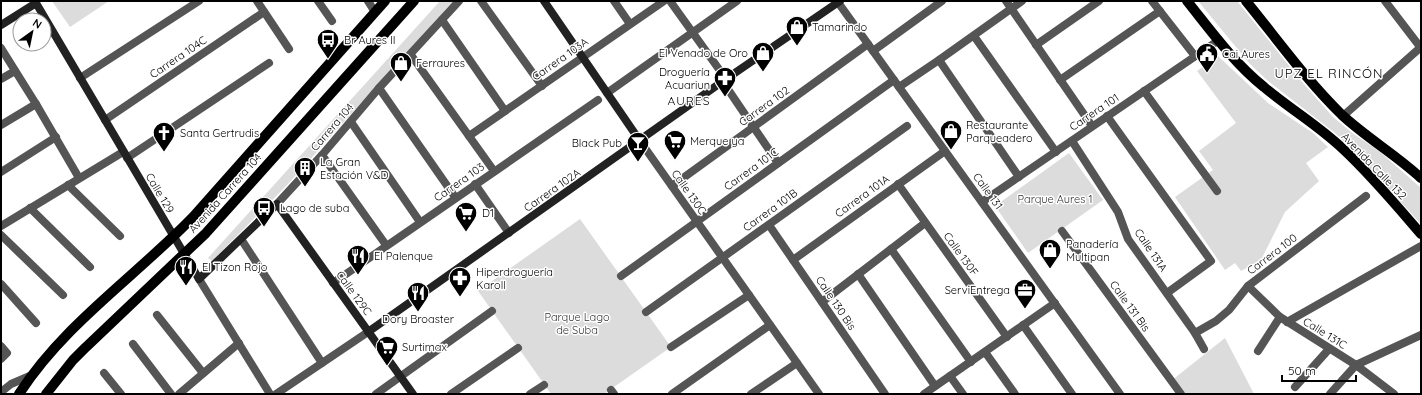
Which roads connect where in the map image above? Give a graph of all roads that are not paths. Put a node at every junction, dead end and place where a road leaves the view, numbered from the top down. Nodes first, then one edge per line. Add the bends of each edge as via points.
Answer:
1 (199, 1) edge
2 (257, 1) edge
3 (318, 1) edge
4 (368, 1) edge
5 (385, 1) edge
6 (414, 1) edge
7 (459, 1) edge
8 (481, 1) edge
9 (544, 1) edge
10 (614, 1) edge
11 (670, 1) edge
12 (737, 1) edge
13 (839, 1) edge
14 (942, 1) edge
15 (1006, 1) edge
16 (1022, 1) edge
17 (1099, 1) edge
18 (1152, 1) edge
19 (1187, 1) edge
20 (1246, 1) edge
21 (1385, 1) edge
22 (35, 2) edge
23 (661, 2) edge
24 (1012, 9) junction
25 (1160, 11) junction
26 (264, 12) junction
27 (375, 12) junction
28 (442, 20) junction
29 (332, 21) dead end
30 (630, 24) junction
31 (1, 25) edge
32 (693, 33) junction
33 (974, 36) junction
34 (1219, 40) junction
35 (1036, 45) junction
36 (1, 48) edge
37 (871, 48) junction
38 (1421, 48) edge
39 (289, 49) dead end
40 (411, 55) junction
41 (1196, 56) junction
42 (582, 57) junction
43 (939, 60) junction
44 (269, 63) dead end
45 (15, 71) junction
46 (80, 78) junction
47 (1, 79) edge
48 (894, 80) junction
49 (1060, 80) junction
50 (725, 81) junction
51 (542, 86) junction
52 (899, 87) junction
53 (379, 88) junction
54 (1144, 91) junction
55 (607, 93) junction
56 (598, 100) dead end
57 (36, 104) junction
58 (505, 111) junction
59 (1108, 116) junction
60 (1343, 116) junction
61 (105, 120) junction
62 (351, 122) junction
63 (1, 124) edge
64 (907, 126) dead end
65 (1092, 126) junction
66 (754, 127) junction
67 (469, 136) junction
68 (56, 137) junction
69 (640, 141) junction
70 (1072, 141) junction
71 (945, 151) junction
72 (1056, 152) junction
73 (125, 155) junction
74 (322, 155) junction
75 (778, 163) junction
76 (494, 171) junction
77 (1, 172) edge
78 (1019, 177) junction
79 (80, 178) junction
80 (1421, 178) edge
81 (475, 184) junction
82 (898, 184) junction
83 (68, 186) junction
84 (672, 186) junction
85 (1217, 191) dead end
86 (1366, 196) dead end
87 (455, 197) junction
88 (982, 202) junction
89 (277, 204) junction
90 (30, 208) junction
91 (697, 221) junction
92 (420, 222) junction
93 (925, 223) junction
94 (769, 225) junction
95 (1, 226) edge
96 (1062, 231) dead end
97 (509, 233) junction
98 (1421, 234) edge
99 (1, 235) edge
100 (120, 236) dead end
101 (173, 237) junction
102 (241, 239) junction
103 (386, 245) junction
104 (1421, 246) edge
105 (891, 249) junction
106 (184, 255) junction
107 (723, 258) junction
108 (793, 260) junction
109 (90, 267) dead end
110 (858, 274) junction
111 (621, 276) dead end
112 (199, 279) junction
113 (333, 283) junction
114 (1, 284) edge
115 (1248, 286) junction
116 (1167, 293) junction
117 (63, 295) dead end
118 (749, 295) junction
119 (822, 302) junction
120 (1055, 303) junction
121 (492, 311) dead end
122 (646, 312) dead end
123 (157, 316) dead end
124 (1284, 320) junction
125 (36, 323) dead end
126 (770, 325) junction
127 (1023, 326) junction
128 (368, 332) junction
129 (1195, 333) junction
130 (1421, 335) edge
131 (1007, 336) junction
132 (239, 343) junction
133 (133, 344) dead end
134 (1, 346) edge
135 (671, 347) dead end
136 (518, 348) dead end
137 (1204, 349) dead end
138 (1329, 349) junction
139 (1258, 351) dead end
140 (985, 352) junction
141 (1, 359) edge
142 (970, 362) junction
143 (322, 363) junction
144 (797, 363) junction
145 (1356, 365) junction
146 (104, 372) dead end
147 (203, 373) junction
148 (32, 375) junction
149 (400, 376) junction
150 (950, 376) junction
151 (544, 384) dead end
152 (935, 386) junction
153 (1296, 386) dead end
154 (1, 392) edge
155 (19, 394) edge
156 (46, 394) edge
157 (121, 394) edge
158 (171, 394) edge
159 (179, 394) edge
160 (270, 394) edge
161 (276, 394) edge
162 (376, 394) edge
163 (413, 394) edge
164 (451, 394) edge
165 (530, 394) edge
166 (672, 394) edge
167 (751, 394) edge
168 (819, 394) edge
169 (885, 394) edge
170 (924, 394) edge
171 (963, 394) edge
172 (1015, 394) edge
173 (1072, 394) edge
174 (1120, 394) edge
175 (1181, 394) edge
176 (1330, 394) edge
177 (1394, 394) edge

1 - 46 street
2 - 26 street
3 - 29 street
4 - 27 street
5 - 27 main road, Avenida Carrera 104
6 - 106 main road, Avenida Carrera 104 via 228,210
7 - 28 street, Carrera 104
8 - 51 street
9 - 42 street, Calle 130C
10 - 30 street
11 - 32 street
12 - 32 street
13 - 37 street, Calle 131
13 - 50 street, Carrera 102A
14 - 37 street, Carrera 102
15 - 24 street
16 - 24 street
17 - 35 street
18 - 25 street
19 - 34 main road, Avenida Calle 132
20 - 60 main road, Avenida Calle 132
21 - 38 street
22 - 31 street
22 - 46 street, Calle 129
23 - 30 street, Carrera 103A
24 - 33 street
24 - 35 street
25 - 41 street
25 - 49 street
26 - 39 street
26 - 61 street, Carrera 104C
27 - 101 main road, Avenida Carrera 104
28 - 40 street, Carrera 104
28 - 58 street
30 - 42 street, Carrera 103A
32 - 50 street
32 - 55 street
33 - 43 street
33 - 72 street
34 - 41 street, Carrera 101
34 - 98 main road, Avenida Calle 132 via 1264,88 1343,148
35 - 49 street
36 - 45 street
37 - 48 street, Calle 131
37 - 66 street, Carrera 102
38 - 60 street
40 - 53 street, Carrera 104
40 - 67 street
41 - 54 street, Carrera 101
42 - 51 street, Carrera 103A
42 - 55 street, Calle 130C
43 - 52 street
43 - 78 street
44 - 73 street
45 - 47 street
45 - 57 street
46 - 61 street, Calle 129
48 - 52 street, Calle 131
48 - 75 street, Carrera 101C
49 - 65 street
50 - 66 street
50 - 69 street, Carrera 102A
51 - 58 street, Carrera 103A
52 - 71 street, Calle 131
53 - 62 street, Carrera 104
53 - 87 street
54 - 59 street, Carrera 101
54 - 85 street
55 - 69 street, Calle 130C
56 - 76 street, Carrera 103
57 - 63 street
57 - 68 street
58 - 67 street, Carrera 103A
59 - 65 street, Carrera 101
59 - 116 street via 1211,261
60 - 80 main road, Avenida Calle 132
61 - 73 street, Calle 129
62 - 74 street, Carrera 104
62 - 92 street
64 - 94 street, Carrera 101B
65 - 70 street, Carrera 101
66 - 75 street
66 - 84 street, Carrera 102
67 - 76 street
68 - 77 street
68 - 79 street
69 - 84 street, Calle 130C
69 - 97 street, Carrera 102A
70 - 72 street, Carrera 101
70 - 116 street, Calle 131A via 1118,212 1128,239
71 - 82 street, Carrera 101A
71 - 88 street, Calle 131
72 - 78 street, Carrera 101
73 - 79 street
73 - 101 street, Calle 129
74 - 89 street, Carrera 104
74 - 103 street
75 - 91 street, Carrera 101C
76 - 81 street, Carrera 103
78 - 88 street, Carrera 101
79 - 83 street
81 - 87 street, Carrera 103
81 - 97 street
82 - 93 street, Calle 130F
82 - 108 street, Carrera 101A
83 - 90 street
83 - 100 street
84 - 91 street, Calle 130C
86 - 115 street, Carrera 100
87 - 92 street, Carrera 103
88 - 120 street, Calle 131
89 - 102 street, Carrera 104
89 - 113 street, Calle 129C
90 - 95 street
90 - 109 street
91 - 107 street, Calle 130C
91 - 111 street, Carrera 101C
92 - 103 street, Carrera 103
93 - 105 street
93 - 131 street, Calle 130F
94 - 107 street, Carrera 101B
94 - 108 street, Calle 130 Bis
96 - 175 street, Calle 131 Bis
97 - 128 street, Carrera 102A
99 - 117 street
101 - 106 street, Calle 129
101 - 148 main road, Avenida Carrera 104 via 67,334
102 - 112 street, Carrera 104
102 - 143 street
103 - 113 street, Carrera 103
104 - 124 street
105 - 110 street
105 - 142 street
106 - 112 street, Calle 129
106 - 156 main road, Avenida Carrera 104 via 68,366
107 - 118 street, Calle 130C
107 - 122 street, Carrera 101B
108 - 119 street, Calle 130 Bis
110 - 119 street
110 - 152 street
112 - 132 street, Calle 129
113 - 128 street, Calle 129C
114 - 125 street
115 - 124 street, Calle 131C
115 - 129 street, Carrera 100 via 1229,310
116 - 129 street, Calle 131A
118 - 126 street, Calle 130C
118 - 135 street
119 - 169 street, Calle 130 Bis
120 - 127 street
120 - 174 street, Calle 131
121 - 149 street
123 - 147 street
124 - 138 street, Calle 131C
124 - 139 street
126 - 144 street, Calle 130C
126 - 166 street
127 - 131 street
127 - 173 street
128 - 143 street, Carrera 102A
128 - 149 street, Calle 129C
129 - 137 street, Calle 131A
130 - 145 street
131 - 140 street
132 - 147 street
132 - 160 street, Calle 129
133 - 158 street
134 - 141 street via 7,352
136 - 164 street
138 - 145 street, Calle 131C
138 - 153 street
140 - 142 street
140 - 172 street
142 - 150 street
143 - 161 street, Carrera 102A
144 - 167 street
144 - 168 street, Calle 130C
145 - 176 street
145 - 177 street, Calle 131C
146 - 157 street
147 - 159 street
148 - 154 street via 11,384
148 - 155 main road, Avenida Carrera 104
149 - 162 street
149 - 163 street, Calle 129C
150 - 152 street
150 - 171 street
151 - 165 street
152 - 170 street

